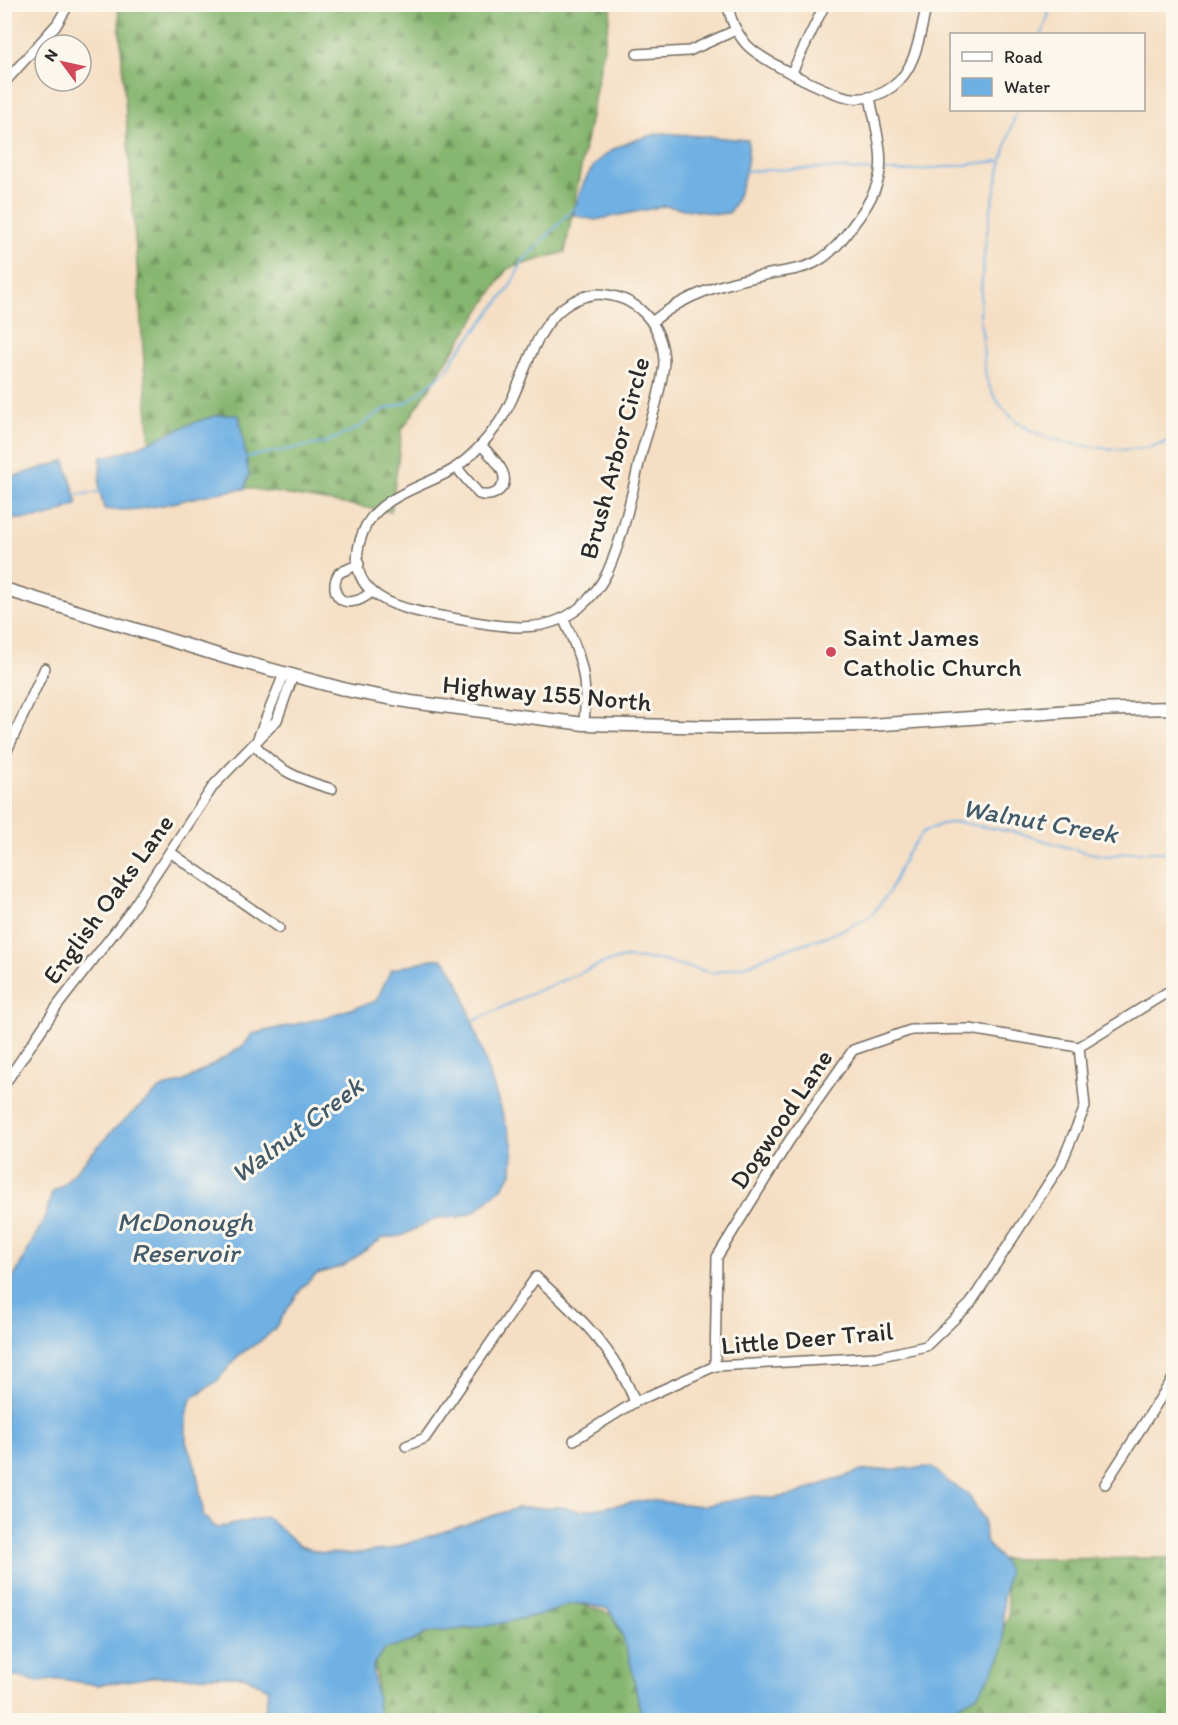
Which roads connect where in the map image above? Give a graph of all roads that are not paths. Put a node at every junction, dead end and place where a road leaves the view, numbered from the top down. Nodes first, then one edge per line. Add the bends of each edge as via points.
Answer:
1 (69, 4) edge
2 (728, 4) edge
3 (825, 4) edge
4 (927, 4) edge
5 (736, 30) junction
6 (637, 54) dead end
7 (792, 72) junction
8 (4, 83) edge
9 (870, 97) junction
10 (653, 321) junction
11 (481, 445) junction
12 (456, 467) junction
13 (359, 564) junction
14 (4, 589) edge
15 (372, 592) junction
16 (562, 618) junction
17 (45, 668) dead end
18 (288, 675) junction
19 (1173, 708) edge
20 (584, 724) junction
21 (255, 745) junction
22 (4, 757) edge
23 (332, 789) dead end
24 (170, 852) junction
25 (279, 928) dead end
26 (1173, 988) edge
27 (1079, 1047) junction
28 (4, 1085) edge
29 (715, 1366) junction
30 (1173, 1377) edge
31 (635, 1402) junction
32 (574, 1440) dead end
33 (405, 1446) dead end
34 (1105, 1484) dead end

1 - 8 street via 57,24
2 - 5 street
3 - 7 street
4 - 9 street via 906,74 892,88
5 - 6 street via 688,51
5 - 7 street via 757,54
7 - 9 street via 842,96
9 - 10 street via 881,161 878,184 870,203 836,247 804,267 704,291
10 - 11 street, Brush Arbor Circle via 627,301 605,294 580,297 561,307 542,331 507,410
10 - 16 street, Brush Arbor Circle via 662,340 663,370 610,566 591,597
11 - 12 street, Brush Arbor Circle
11 - 12 street via 504,472 499,491 487,496 479,494
12 - 13 street, Brush Arbor Circle via 375,512 363,531
13 - 15 street
13 - 15 street via 339,573 334,585 336,593 352,602
14 - 18 main road, Highway 155 North
15 - 16 street, Brush Arbor Circle via 404,610 507,627 535,627
16 - 20 street via 584,671
17 - 22 street
18 - 20 main road, Highway 155 North via 411,702
18 - 21 street, English Oaks Lane
19 - 20 main road, Highway 155 North via 1098,709 870,725
21 - 23 street via 284,772
21 - 24 street, English Oaks Lane via 214,785
24 - 25 street
24 - 28 street, English Oaks Lane via 124,922 58,1005
26 - 27 street
27 - 29 street, Little Deer Trail via 1085,1107 1061,1164 970,1304 926,1346 877,1357
27 - 29 street, Dogwood Lane via 958,1029 910,1030 853,1050 789,1141 717,1257
29 - 31 street, Little Deer Trail
30 - 34 street
31 - 32 street, Little Deer Trail
31 - 33 street via 619,1365 598,1335 536,1277 425,1438

